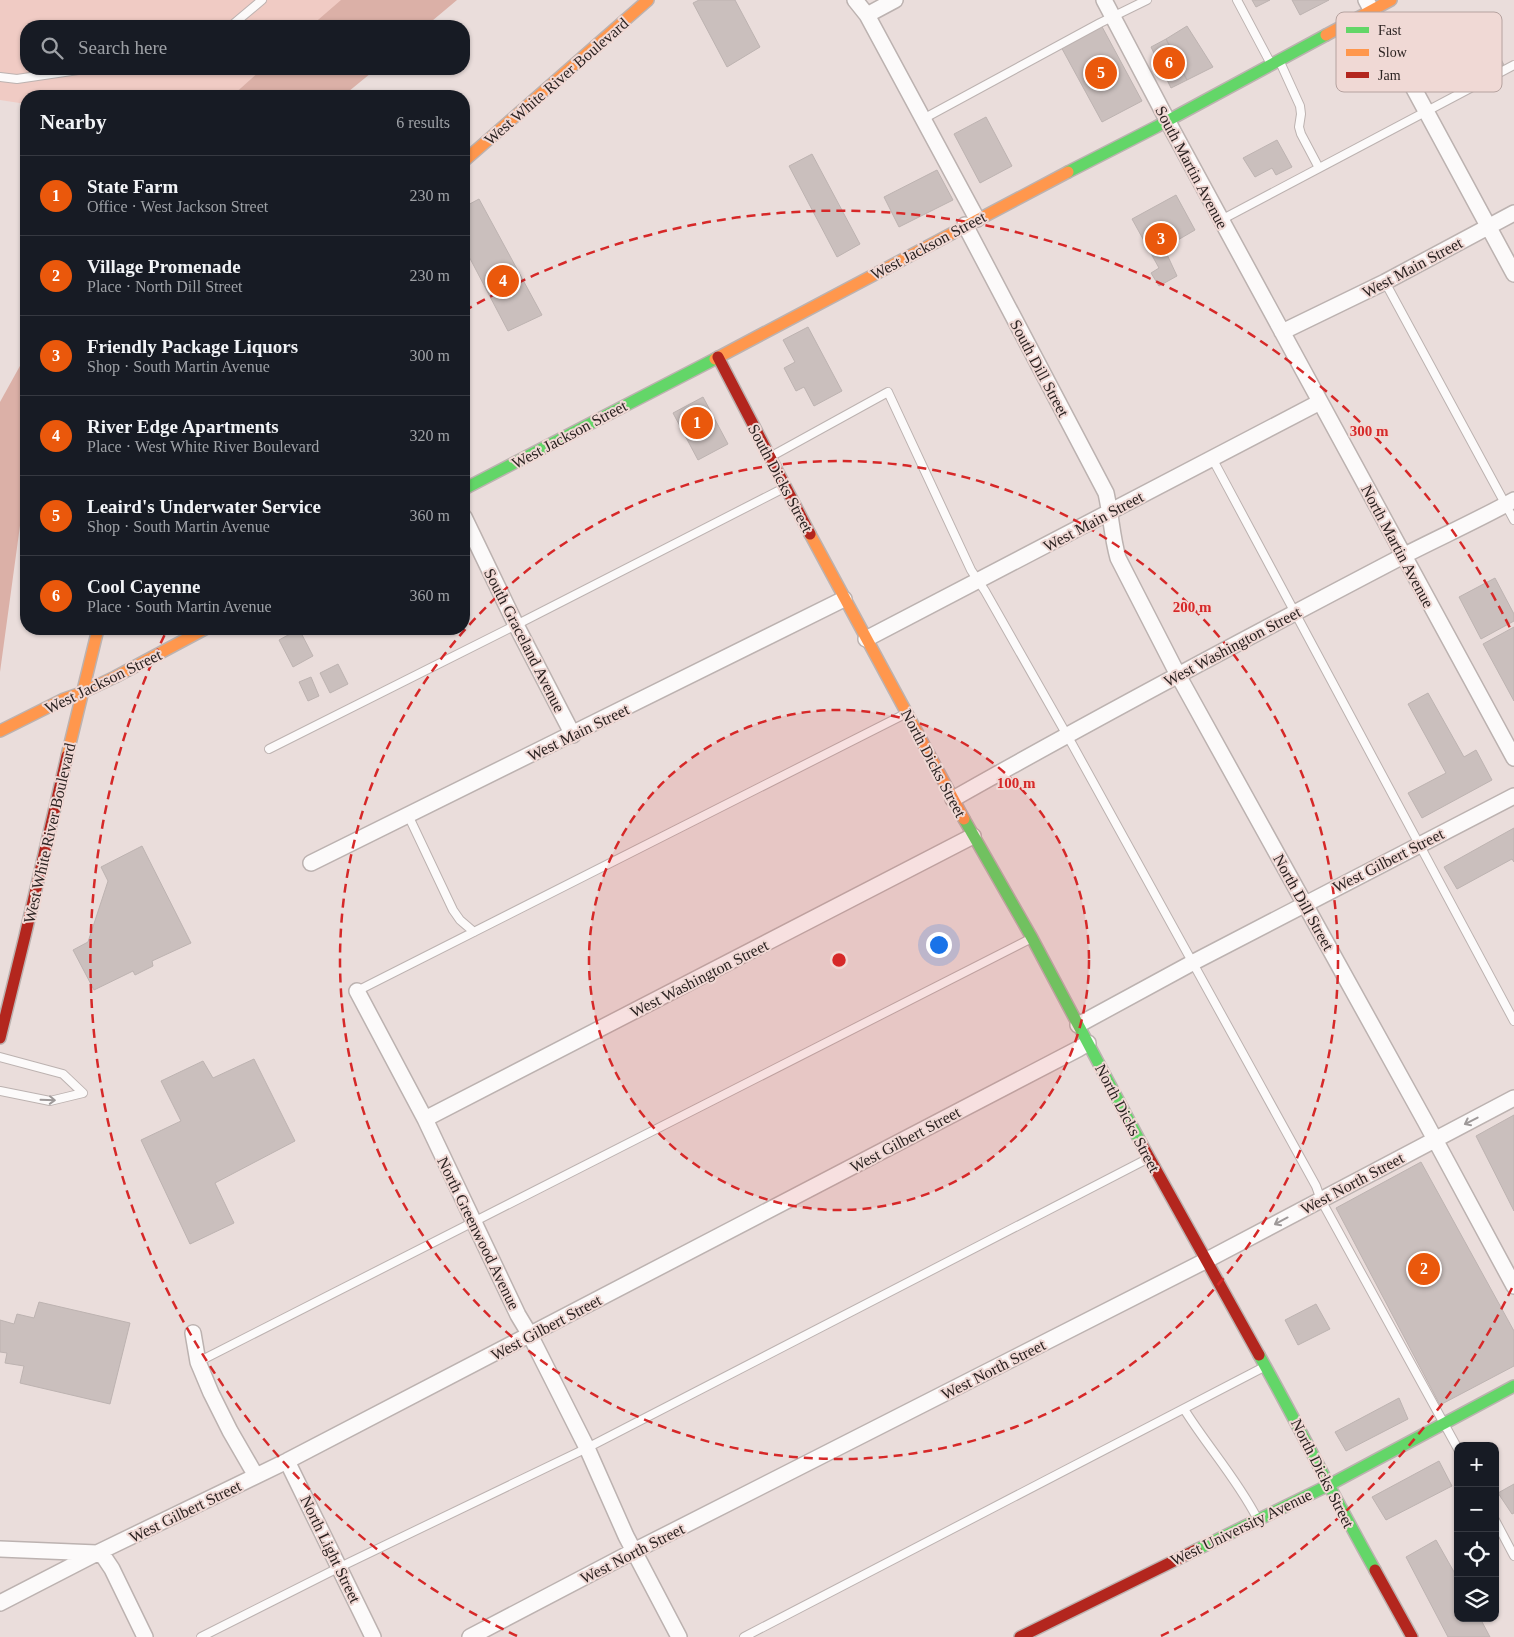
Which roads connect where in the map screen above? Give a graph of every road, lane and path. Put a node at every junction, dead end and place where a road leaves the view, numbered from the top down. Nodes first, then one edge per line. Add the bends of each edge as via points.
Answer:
1 (262, 0) edge
2 (648, 0) edge
3 (855, 0) edge
4 (895, 0) edge
5 (1104, 0) edge
6 (1147, 0) edge
7 (1237, 0) edge
8 (1391, 0) edge
9 (1369, 5) edge
10 (1357, 12) edge
11 (867, 15) junction
12 (1113, 17) junction
13 (238, 20) edge
14 (1336, 25) edge
15 (1275, 62) junction
16 (1514, 65) edge
17 (1502, 71) edge
18 (44, 75) edge
19 (0, 77) edge
20 (1415, 92) edge
21 (1463, 92) edge
22 (1426, 112) junction
23 (923, 119) junction
24 (1167, 120) junction
25 (470, 156) edge
26 (1319, 168) junction
27 (1514, 213) edge
28 (1221, 220) junction
29 (971, 222) junction
30 (1488, 227) junction
31 (1514, 274) edge
32 (1385, 282) junction
33 (1282, 332) junction
34 (718, 357) junction
35 (1320, 402) junction
36 (770, 457) junction
37 (1212, 458) junction
38 (470, 486) edge
39 (786, 487) junction
40 (1510, 502) edge
41 (1111, 512) junction
42 (1514, 520) edge
43 (470, 529) edge
44 (1403, 556) junction
45 (979, 581) junction
46 (844, 600) junction
47 (1294, 614) junction
48 (516, 625) junction
49 (96, 635) edge
50 (194, 635) edge
51 (866, 640) junction
52 (1178, 675) junction
53 (81, 693) junction
54 (906, 713) junction
55 (0, 732) edge
56 (573, 735) junction
57 (1066, 735) junction
58 (269, 749) dead end
59 (1514, 758) edge
60 (1514, 796) edge
61 (953, 799) junction
62 (408, 815) junction
63 (973, 836) junction
64 (1419, 844) junction
65 (311, 863) dead end
66 (1306, 904) junction
67 (474, 932) junction
68 (1032, 938) junction
69 (1192, 963) junction
70 (357, 991) joint
71 (1514, 1021) edge
72 (1078, 1025) junction
73 (0, 1038) edge
74 (1088, 1043) junction
75 (0, 1057) edge
76 (0, 1092) edge
77 (1514, 1098) edge
78 (425, 1119) junction
79 (1435, 1139) junction
80 (1149, 1158) junction
81 (1321, 1200) junction
82 (473, 1221) junction
83 (1207, 1260) junction
84 (1514, 1286) edge
85 (193, 1334) dead end
86 (530, 1335) junction
87 (198, 1362) junction
88 (1266, 1366) junction
89 (1514, 1386) edge
90 (1184, 1409) junction
91 (1445, 1424) junction
92 (1454, 1442) edge
93 (587, 1448) junction
94 (287, 1461) junction
95 (256, 1476) junction
96 (1329, 1485) junction
97 (1258, 1519) junction
98 (1499, 1528) edge
99 (0, 1549) edge
100 (634, 1551) junction
101 (97, 1554) junction
102 (1514, 1556) edge
103 (340, 1567) junction
104 (0, 1603) edge
105 (145, 1637) edge
106 (201, 1637) edge
107 (374, 1637) edge
108 (470, 1637) edge
109 (680, 1637) edge
110 (744, 1637) edge
111 (1020, 1637) edge
112 (1412, 1637) edge

1 - 13 lane
2 - 25 street, West White River Boulevard
3 - 11 street, South Dill Street
4 - 11 street
5 - 12 street, South Martin Avenue
6 - 12 lane
7 - 15 lane
8 - 9 street, West Jackson Street
9 - 10 street, West Jackson Street
11 - 23 street, South Dill Street
12 - 23 lane
12 - 24 street, South Martin Avenue
14 - 15 street, West Jackson Street
15 - 24 street, West Jackson Street
15 - 26 lane via 1286,73 1300,106 1299,127
16 - 17 lane
18 - 19 lane via 17,79
20 - 22 street
21 - 22 lane
22 - 26 lane
22 - 30 street
23 - 29 street, South Dill Street
24 - 28 street, South Martin Avenue
24 - 29 street, West Jackson Street
26 - 28 lane
27 - 30 street, West Main Street
28 - 33 street, South Martin Avenue
29 - 34 street, West Jackson Street
29 - 41 street, South Dill Street via 1106,493
30 - 31 street
30 - 32 street, West Main Street
32 - 33 street, West Main Street
32 - 40 lane
33 - 35 street, North Martin Avenue
34 - 36 street, South Dicks Street
34 - 38 street, West Jackson Street
35 - 37 street, West Main Street
35 - 44 street, North Martin Avenue
36 - 39 street, South Dicks Street
36 - 45 lane via 888,392
37 - 41 street, West Main Street
37 - 47 lane
39 - 46 street, South Dicks Street
39 - 48 lane
40 - 42 lane
40 - 44 street, West Washington Street
41 - 45 street, West Main Street
41 - 52 street, North Dill Street via 1118,558
43 - 48 street, South Graceland Avenue
44 - 47 street, West Washington Street
44 - 59 street, North Martin Avenue
45 - 51 street, West Main Street
45 - 57 lane
46 - 51 street, North Dicks Street
46 - 56 street, West Main Street
47 - 52 street, West Washington Street
47 - 64 lane
48 - 56 street, South Graceland Avenue
48 - 58 lane
49 - 53 street, West White River Boulevard
50 - 53 street, West Jackson Street
51 - 54 street, North Dicks Street
52 - 57 street, West Washington Street
52 - 66 street, North Dill Street
53 - 55 street, West Jackson Street
53 - 73 street, West White River Boulevard
54 - 61 street, North Dicks Street
54 - 67 lane
56 - 62 street, West Main Street
57 - 61 street, West Washington Street
57 - 69 lane
60 - 64 street, West Gilbert Street
61 - 63 street, North Dicks Street
62 - 65 street, West Main Street
62 - 67 lane via 453,910
63 - 68 street, North Dicks Street
63 - 78 street, West Washington Street
64 - 66 street, West Gilbert Street
64 - 71 lane
66 - 69 street, West Gilbert Street
66 - 79 street, North Dill Street
67 - 70 lane
68 - 72 street, North Dicks Street
68 - 82 lane
69 - 72 street, West Gilbert Street
69 - 81 lane
70 - 78 street, North Greenwood Avenue
72 - 74 street, North Dicks Street
74 - 80 street, North Dicks Street
74 - 86 street, West Gilbert Street
76 -> 75 lane via 50,1102 83,1094 63,1074
77 -> 79 street, West North Street
78 - 82 street, North Greenwood Avenue
79 - 81 street, West North Street
79 - 84 street, North Dill Street
80 - 83 street, North Dicks Street
80 - 93 lane
81 -> 83 street, West North Street
81 - 91 lane
82 - 86 street, North Greenwood Avenue
82 - 87 lane
83 - 88 street, North Dicks Street
83 - 100 street, West North Street
85 - 87 street
86 - 93 street, North Greenwood Avenue
86 - 94 street, West Gilbert Street
87 - 95 street via 230,1431
88 - 90 lane
88 - 96 street, North Dicks Street
89 - 91 street, West University Avenue
90 - 97 lane via 1249,1501
90 - 110 lane
91 - 92 lane
91 - 96 street, West University Avenue
93 - 100 street, North Greenwood Avenue
93 - 103 lane
94 - 95 street, West Gilbert Street
94 - 103 street, North Light Street
95 - 101 street, West Gilbert Street
96 - 97 street, West University Avenue
96 - 112 street, North Dicks Street
97 - 111 street, West University Avenue
98 - 102 lane
99 - 101 street
100 - 108 street, West North Street
100 - 109 street, North Greenwood Avenue
101 - 104 street, West Gilbert Street
101 - 105 street via 104,1557 112,1569
103 - 106 lane
103 - 107 street, North Light Street

